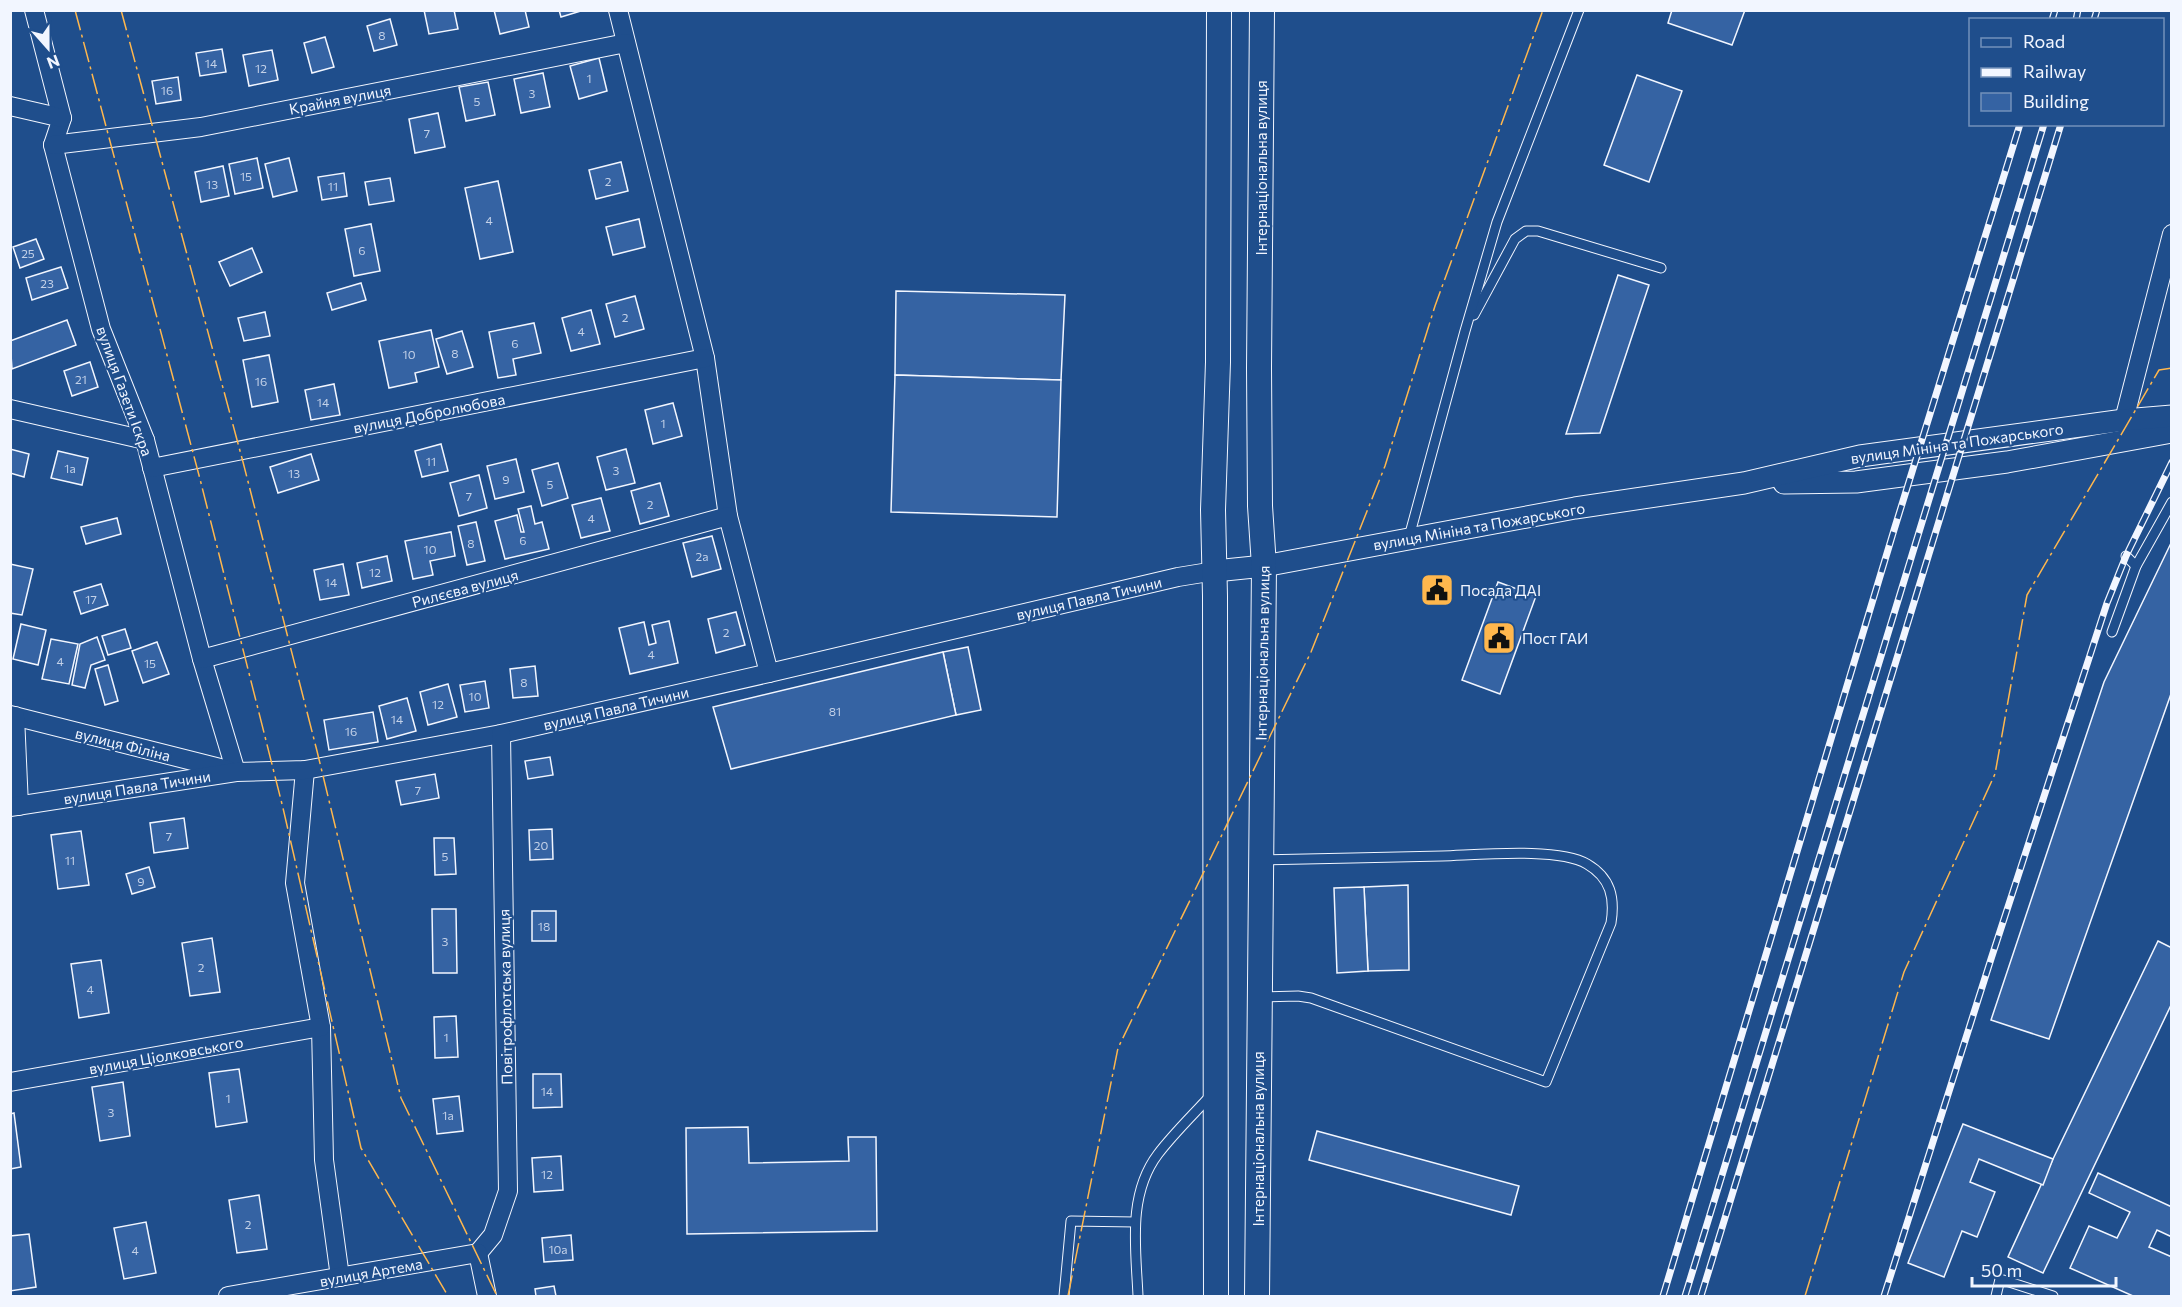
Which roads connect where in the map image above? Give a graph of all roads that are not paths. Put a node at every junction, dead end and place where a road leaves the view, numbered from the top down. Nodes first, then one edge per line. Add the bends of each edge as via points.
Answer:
1 (34, 10) edge
2 (618, 10) edge
3 (1219, 10) edge
4 (1262, 10) edge
5 (1580, 10) edge
6 (626, 43) junction
7 (10, 106) edge
8 (62, 118) junction
9 (53, 145) junction
10 (2172, 234) edge
11 (1661, 268) dead end
12 (1465, 331) junction
13 (705, 358) junction
14 (10, 409) edge
15 (2172, 416) edge
16 (2124, 420) junction
17 (2172, 432) edge
18 (145, 440) junction
19 (152, 468) junction
20 (1744, 483) junction
21 (2172, 502) edge
22 (728, 516) junction
23 (1409, 537) junction
24 (2126, 556) dead end
25 (1264, 566) junction
26 (2136, 567) junction
27 (1215, 571) junction
28 (2112, 632) dead end
29 (202, 659) junction
30 (769, 674) junction
31 (13, 716) edge
32 (501, 734) junction
33 (305, 770) junction
34 (236, 772) junction
35 (15, 806) edge
36 (1260, 860) junction
37 (1259, 997) junction
38 (321, 1026) junction
39 (10, 1082) edge
40 (1216, 1089) junction
41 (1135, 1222) junction
42 (478, 1253) junction
43 (340, 1277) junction
44 (228, 1296) edge
45 (487, 1296) edge
46 (1064, 1296) edge
47 (1138, 1296) edge
48 (1216, 1296) edge
49 (1257, 1296) edge
50 (1996, 1296) edge
51 (2053, 1296) edge

1 - 8 street
2 - 6 street
3 - 27 main road
4 - 25 main road, Інтернаціональна вулиця via 1259,414
5 - 12 lane via 1497,222
6 - 9 street, Крайня вулиця via 201,127
6 - 13 street
7 - 8 street
8 - 9 street
9 - 18 street, вулиця Газети Іскра via 101,329
10 - 16 street
11 - 12 lane via 1538,231 1526,231 1515,239
12 - 23 lane
13 - 19 street, вулиця Добролюбова
13 - 22 street
14 - 18 street
15 - 16 street, вулиця Мініна та Пожарського
16 - 20 street, вулиця Мініна та Пожарського via 1860,456
17 - 20 street, вулиця Мініна та Пожарського via 2007,462 1856,482
18 - 19 street, вулиця Газети Іскра
19 - 29 street, вулиця Газети Іскра
20 - 23 street, вулиця Мініна та Пожарського
21 - 26 lane
22 - 29 street, Рилєєва вулиця
22 - 30 street
23 - 25 street, вулиця Мініна та Пожарського
24 - 26 lane
25 - 27 street, вулиця Мініна та Пожарського
25 - 36 main road, Інтернаціональна вулиця
26 - 28 lane
27 - 30 street, вулиця Павла Тичини
27 - 40 main road
29 - 34 street, вулиця Газети Іскра
30 - 32 street, вулиця Павла Тичини
31 - 34 street, вулиця Філіна
31 - 35 street
32 - 33 street, вулиця Павла Тичини
32 - 42 street, Повітрофлотська вулиця via 508,1191 493,1235
33 - 34 street, вулиця Павла Тичини
33 - 38 street via 295,883
34 - 35 street, вулиця Павла Тичини
36 - 37 main road, Інтернаціональна вулиця
36 - 37 lane via 1528,854 1572,858 1589,865 1606,881 1613,909 1611,923 1546,1082 1311,998
37 - 49 main road, Інтернаціональна вулиця
38 - 39 street, вулиця Ціолковського
38 - 43 street via 324,1160
40 - 41 lane via 1158,1154 1140,1189
40 - 48 main road
41 - 46 lane via 1071,1221
41 - 47 lane
42 - 43 street, вулиця Артема
42 - 45 street
43 - 44 street, вулиця Артема
50 - 51 lane via 2000,1279

